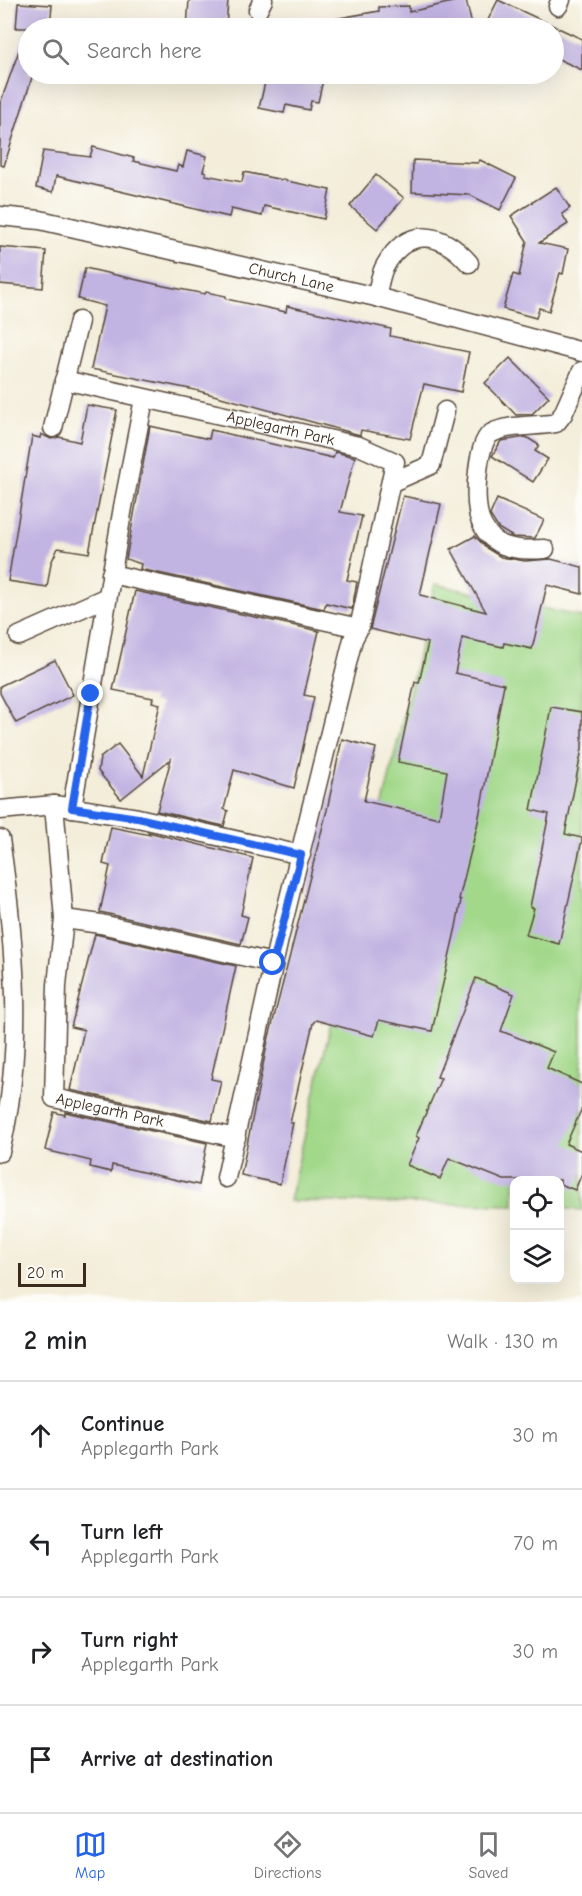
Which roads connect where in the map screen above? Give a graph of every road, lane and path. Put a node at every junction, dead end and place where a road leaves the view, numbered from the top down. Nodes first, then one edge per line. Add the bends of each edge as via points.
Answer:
1 (0, 216) edge
2 (469, 263) dead end
3 (376, 297) junction
4 (79, 321) dead end
5 (582, 352) edge
6 (582, 371) edge
7 (64, 380) junction
8 (144, 399) junction
9 (445, 411) dead end
10 (53, 428) dead end
11 (392, 482) junction
12 (545, 549) dead end
13 (111, 574) junction
14 (107, 597) junction
15 (359, 628) junction
16 (19, 636) dead end
17 (63, 807) junction
18 (0, 810) edge
19 (0, 839) edge
20 (301, 855) junction
21 (64, 920) junction
22 (273, 963) junction
23 (236, 1138) junction
24 (0, 1152) edge
25 (226, 1178) dead end

1 - 3 street, Church Lane via 40,220
2 - 3 street via 443,240 431,237 415,241 397,249 384,267
3 - 5 street, Church Lane
4 - 7 street
6 - 12 street via 556,423 492,433 484,441 477,511 484,528 495,541 520,550
7 - 8 street, Applegarth Park
7 - 10 street
8 - 11 street, Applegarth Park via 359,446 394,462
8 - 13 street, Applegarth Park
9 - 11 street via 431,465
11 - 15 street, Applegarth Park
13 - 14 street, Applegarth Park
13 - 15 street
14 - 16 street
14 - 17 street, Applegarth Park
15 - 20 street, Applegarth Park via 353,639
17 - 18 street
17 - 20 street via 138,818
17 - 21 street, Applegarth Park
19 - 24 street via 13,927 15,1047 9,1116
20 - 22 street, Applegarth Park
21 - 22 street via 100,924
21 - 23 street, Applegarth Park via 57,985 54,1098
22 - 23 street, Applegarth Park
23 - 25 street, Applegarth Park

